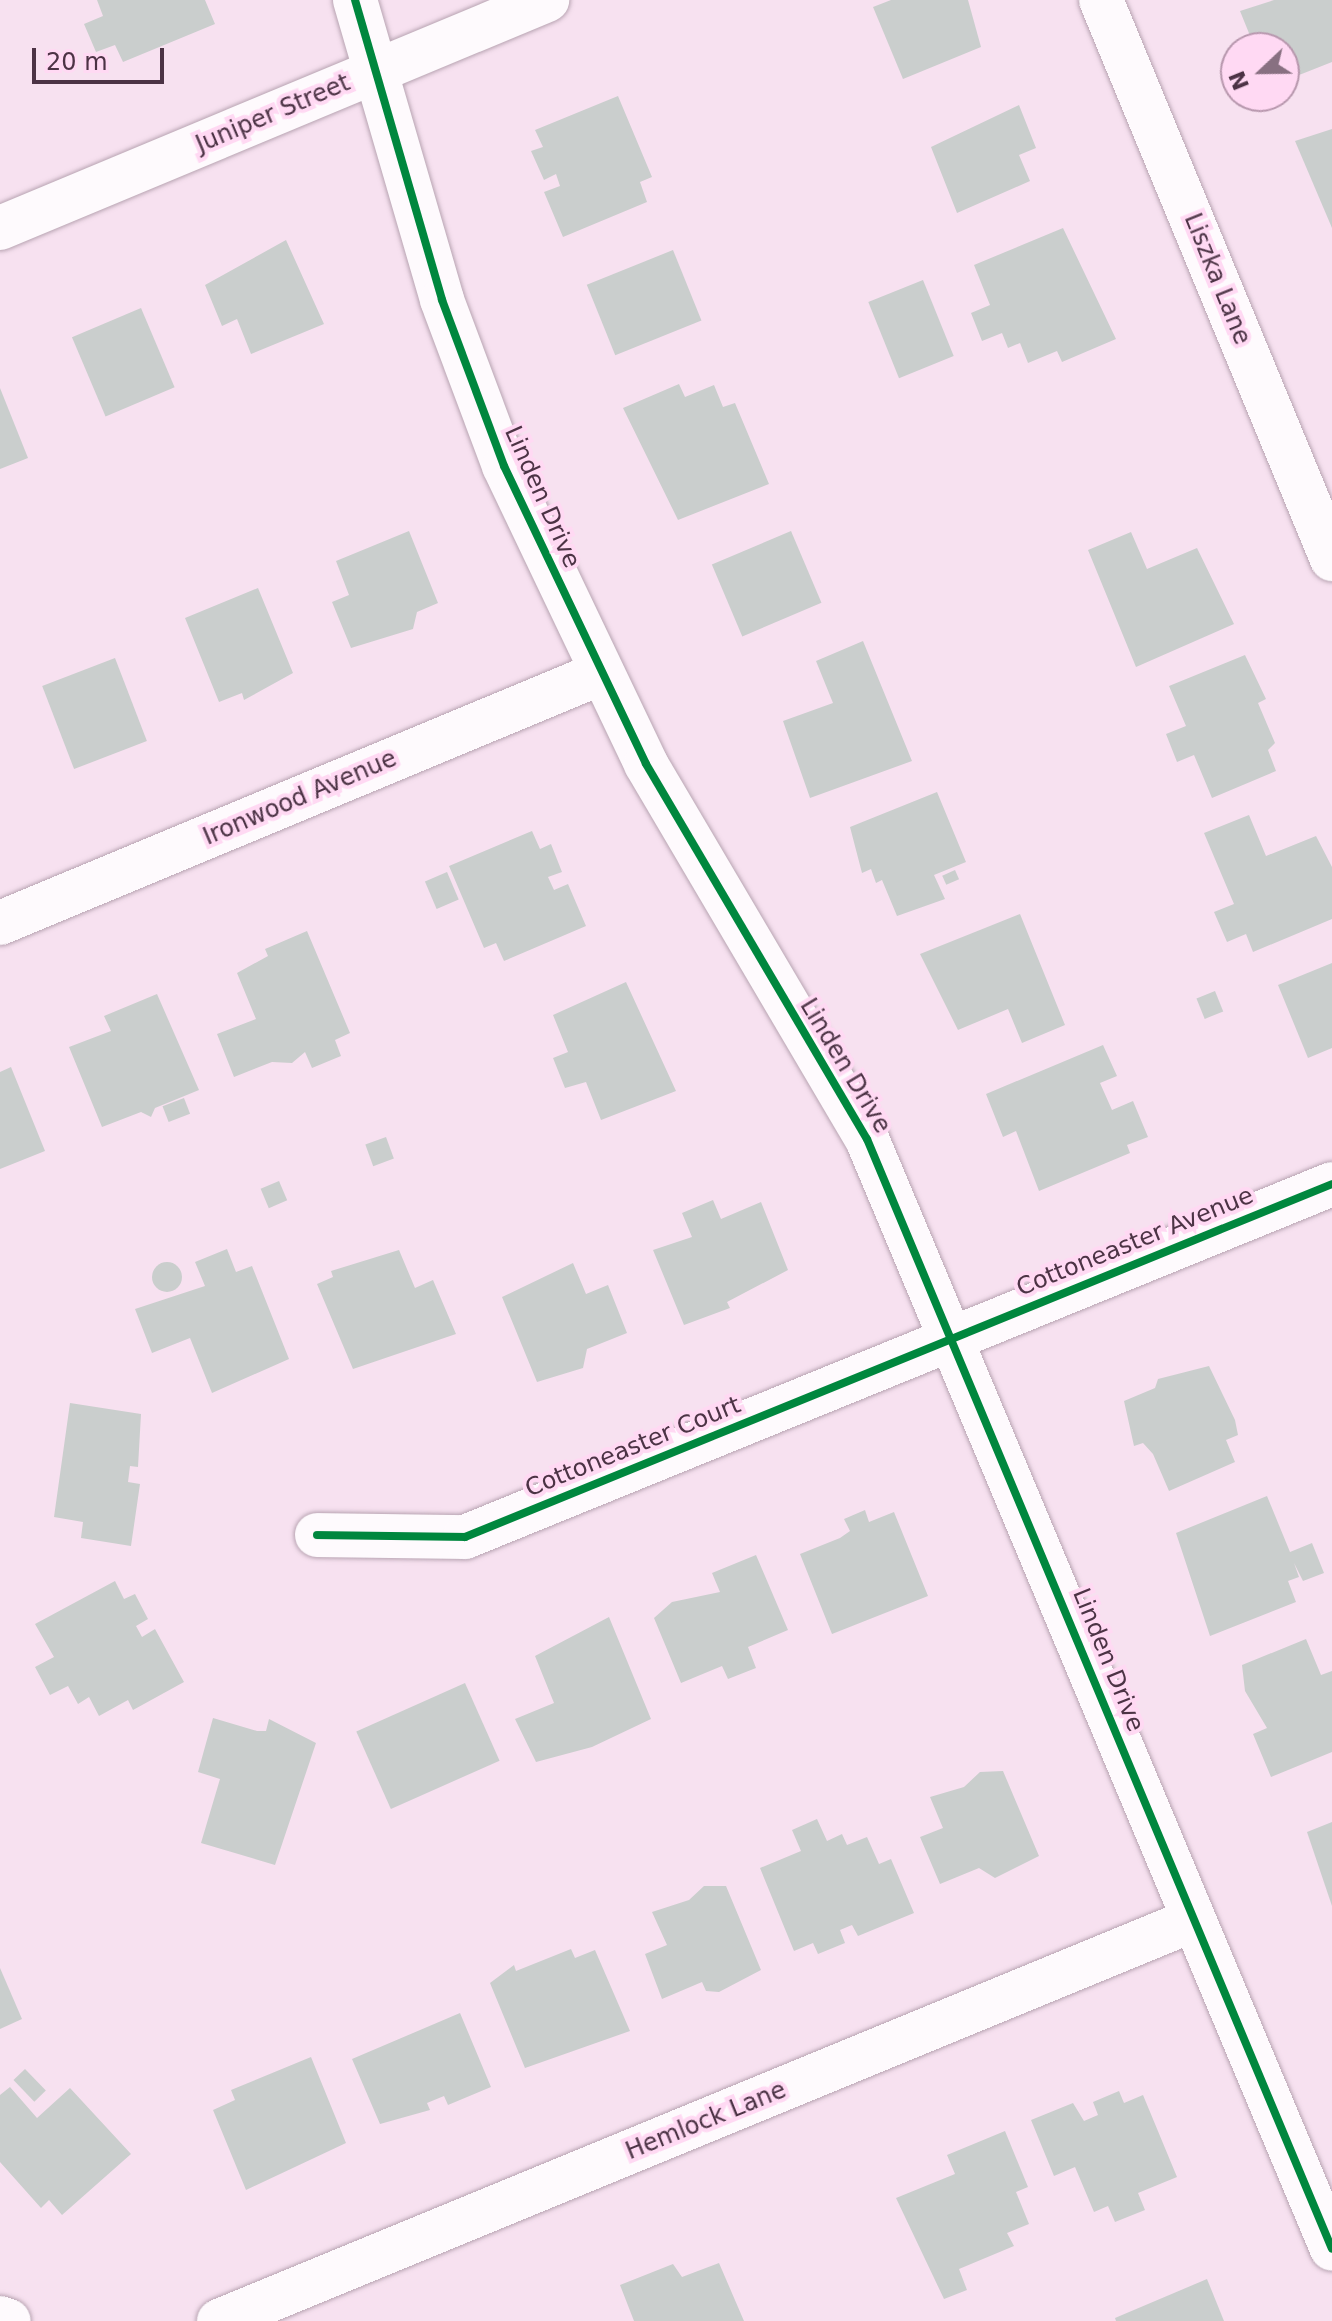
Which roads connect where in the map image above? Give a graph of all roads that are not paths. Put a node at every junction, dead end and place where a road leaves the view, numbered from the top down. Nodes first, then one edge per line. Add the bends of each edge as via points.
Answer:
1 (355, 0) edge
2 (547, 0) edge
3 (1101, 0) edge
4 (371, 73) junction
5 (0, 228) edge
6 (1332, 559) edge
7 (601, 673) junction
8 (0, 923) edge
9 (1332, 1184) edge
10 (954, 1339) junction
11 (317, 1535) dead end
12 (1193, 1920) junction
13 (1332, 2249) edge
14 (0, 2318) edge
15 (9, 2321) edge
16 (219, 2321) edge

1 - 4 street, Linden Drive
2 - 4 street, Juniper Street
3 - 6 street, Liszka Lane
4 - 5 street, Juniper Street
4 - 7 street, Linden Drive via 504,466
7 - 8 street, Ironwood Avenue
7 - 10 street, Linden Drive via 710,878 867,1139
9 - 10 street, Cottoneaster Avenue
10 - 11 street, Cottoneaster Court via 465,1537
10 - 12 street, Linden Drive
12 - 13 street, Linden Drive
12 - 16 street, Hemlock Lane
14 - 15 street

